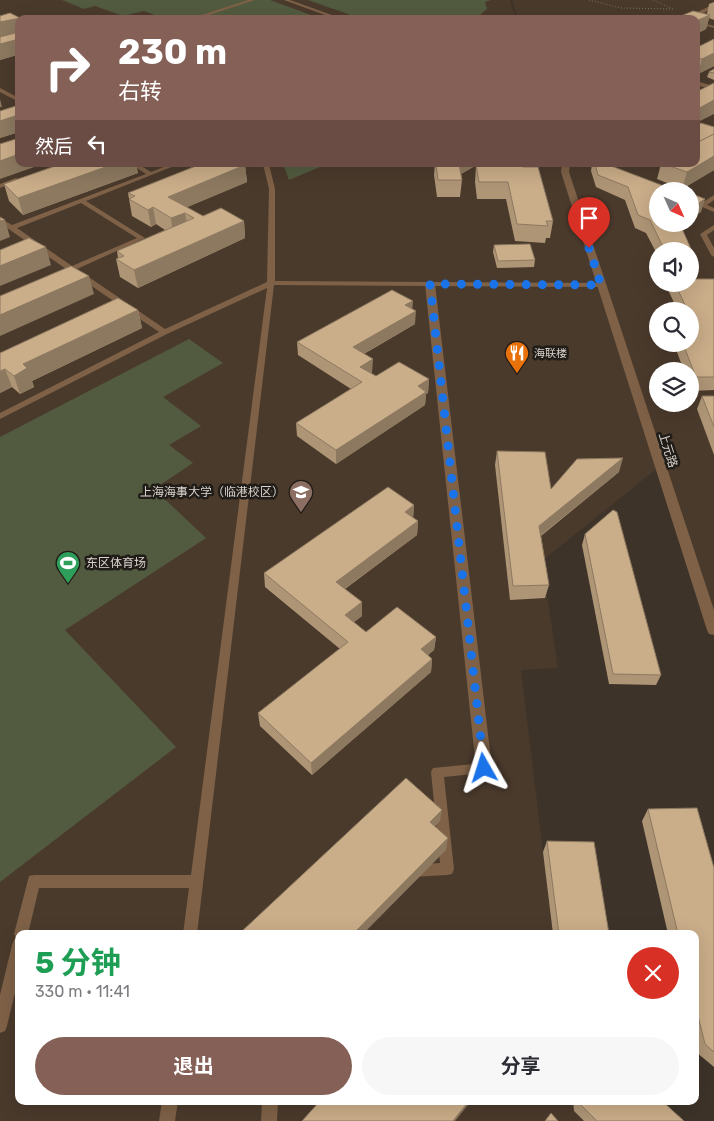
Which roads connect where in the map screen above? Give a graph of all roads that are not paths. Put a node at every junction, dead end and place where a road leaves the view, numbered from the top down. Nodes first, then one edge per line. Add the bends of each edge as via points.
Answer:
1 (253, 0) edge
2 (286, 0) edge
3 (714, 6) edge
4 (204, 15) edge
5 (329, 15) edge
6 (695, 15) edge
7 (700, 23) edge
8 (714, 27) edge
9 (700, 84) edge
10 (706, 86) junction
11 (714, 88) edge
12 (700, 89) edge
13 (0, 90) edge
14 (15, 98) edge
15 (139, 167) edge
16 (168, 167) edge
17 (267, 167) edge
18 (565, 167) edge
19 (151, 174) junction
20 (24, 177) edge
21 (0, 186) edge
22 (714, 197) edge
23 (81, 201) junction
24 (714, 210) edge
25 (0, 220) edge
26 (714, 227) edge
27 (12, 228) junction
28 (714, 255) edge
29 (72, 269) junction
30 (63, 273) edge
31 (271, 283) junction
32 (430, 284) junction
33 (601, 285) junction
34 (164, 332) junction
35 (0, 416) edge
36 (714, 630) edge
37 (484, 768) joint
38 (402, 871) edge
39 (197, 882) junction
40 (22, 930) edge
41 (191, 930) edge
42 (15, 962) edge
43 (0, 1026) edge
44 (169, 1105) edge
45 (270, 1105) edge
46 (167, 1121) edge
47 (270, 1121) edge

1 - 4 lane
2 - 5 lane
3 - 6 street
7 - 8 lane
9 - 10 street
10 - 11 street
10 - 12 street
13 - 14 lane
15 - 19 lane
16 - 19 lane
17 - 31 lane via 272,189
18 - 33 street, 上元路 via 564,172
19 - 23 lane
20 - 21 lane
22 - 24 lane via 702,205
23 - 27 lane
23 - 29 lane via 142,238
25 - 27 lane
26 - 28 lane via 703,234
27 - 29 lane
29 - 30 lane
29 - 34 lane
31 - 32 lane
31 - 34 lane
31 - 39 lane
32 - 33 lane
32 - 37 street
33 - 36 street, 上元路
34 - 35 lane
37 - 38 lane via 437,772 447,869
39 - 40 lane via 34,881
39 - 41 lane
42 - 43 lane
44 - 46 lane
45 - 47 lane

